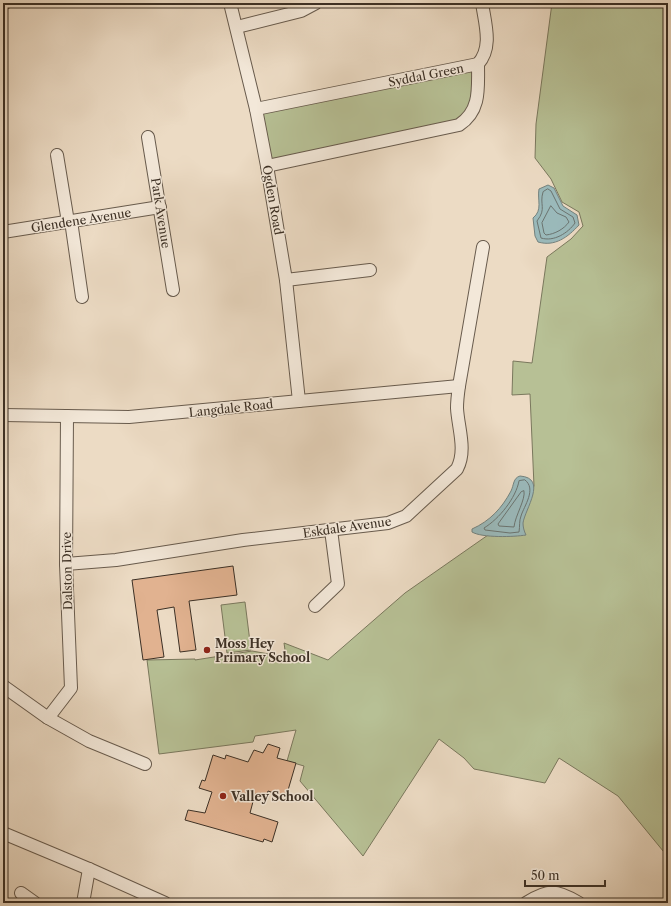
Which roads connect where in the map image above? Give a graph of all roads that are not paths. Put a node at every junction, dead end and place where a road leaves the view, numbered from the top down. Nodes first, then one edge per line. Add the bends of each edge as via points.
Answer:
1 (230, 3) edge
2 (316, 3) edge
3 (482, 3) edge
4 (237, 27) junction
5 (478, 64) junction
6 (256, 109) junction
7 (148, 137) dead end
8 (57, 155) dead end
9 (267, 166) junction
10 (160, 207) junction
11 (70, 222) junction
12 (3, 232) edge
13 (483, 247) dead end
14 (370, 270) dead end
15 (286, 280) junction
16 (173, 290) dead end
17 (82, 297) dead end
18 (459, 386) junction
19 (299, 401) junction
20 (3, 415) edge
21 (68, 416) junction
22 (331, 530) junction
23 (66, 564) junction
24 (315, 606) dead end
25 (3, 686) edge
26 (48, 718) junction
27 (145, 764) dead end
28 (3, 833) edge
29 (89, 869) junction
30 (20, 893) dead end
31 (35, 903) edge
32 (83, 903) edge
33 (165, 903) edge
34 (526, 903) edge
35 (579, 903) edge

1 - 4 street, Ogden Road
2 - 4 street via 300,10
3 - 5 street via 488,46 485,56
4 - 6 street, Ogden Road
5 - 6 street, Syddal Green
5 - 9 street, Syddal Green via 474,110 468,119 459,125
6 - 9 street, Ogden Road
7 - 10 street, Park Avenue
8 - 11 street
9 - 15 street, Ogden Road
10 - 11 street, Glendene Avenue
10 - 16 street, Park Avenue
11 - 12 street, Glendene Avenue
11 - 17 street
13 - 18 street, Eskdale Avenue
14 - 15 street
15 - 19 street, Ogden Road
18 - 19 street, Langdale Road
18 - 22 street, Eskdale Avenue via 457,409 461,458 458,469 406,516 398,520
19 - 21 street, Langdale Road via 129,417
20 - 21 street, Langdale Road
21 - 23 street, Dalston Drive
22 - 23 street, Eskdale Avenue via 243,540 116,560
22 - 24 street via 338,584
23 - 26 street, Dalston Drive via 71,688
25 - 26 street
26 - 27 street via 89,741
28 - 29 street
29 - 32 street
29 - 33 street
30 - 31 street
34 - 35 street via 540,894 552,892 565,894

